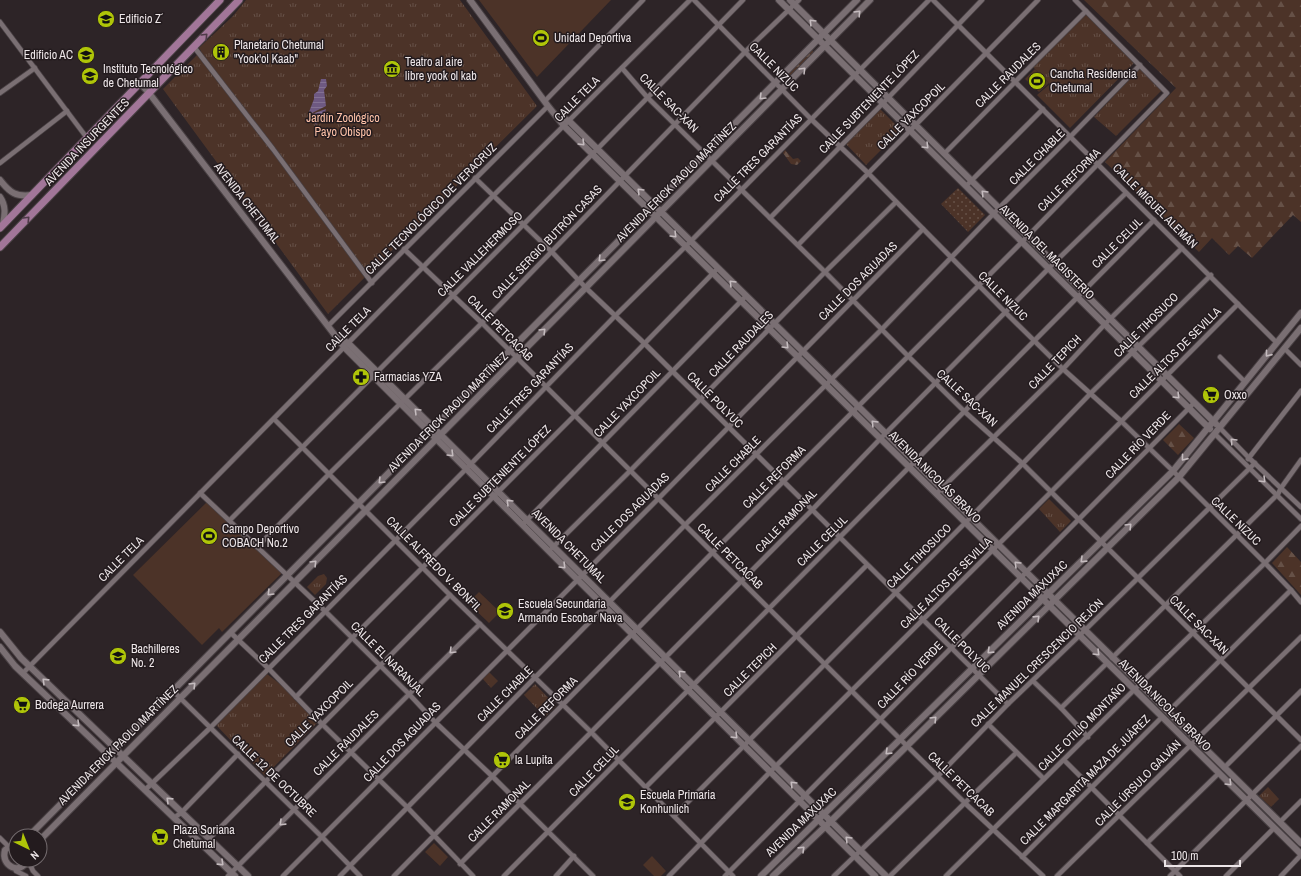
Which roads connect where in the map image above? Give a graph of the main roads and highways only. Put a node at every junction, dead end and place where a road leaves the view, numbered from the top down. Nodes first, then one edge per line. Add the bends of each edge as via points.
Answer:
1 (220, 0) edge
2 (239, 0) edge
3 (470, 0) edge
4 (779, 0) edge
5 (857, 0) edge
6 (870, 0) edge
7 (795, 2) edge
8 (824, 34) junction
9 (819, 40) junction
10 (831, 41) junction
11 (826, 46) junction
12 (140, 83) junction
13 (149, 94) junction
14 (102, 123) junction
15 (112, 132) junction
16 (57, 169) junction
17 (67, 178) junction
18 (0, 180) edge
19 (32, 195) junction
20 (0, 197) edge
21 (652, 208) junction
22 (659, 215) junction
23 (2, 226) edge
24 (0, 247) edge
25 (555, 305) junction
26 (562, 312) junction
27 (1301, 313) edge
28 (772, 326) junction
29 (1301, 328) edge
30 (828, 382) junction
31 (856, 410) junction
32 (1213, 422) junction
33 (1209, 427) junction
34 (1220, 428) junction
35 (432, 430) junction
36 (1215, 434) junction
37 (439, 437) junction
38 (1048, 595) junction
39 (1043, 600) junction
40 (1054, 601) junction
41 (1049, 606) junction
42 (0, 632) edge
43 (0, 647) edge
44 (663, 660) junction
45 (115, 749) junction
46 (109, 755) junction
47 (122, 756) junction
48 (116, 762) junction
49 (83, 782) junction
50 (89, 789) junction
51 (823, 814) junction
52 (49, 816) junction
53 (818, 820) junction
54 (830, 822) junction
55 (56, 823) junction
56 (825, 827) junction
57 (37, 828) edge
58 (48, 832) edge
59 (1301, 844) edge
60 (8, 849) edge
61 (1301, 854) edge
62 (1, 858) edge
63 (23, 868) edge
64 (231, 875) edge
65 (248, 876) edge
66 (761, 876) edge
67 (773, 876) edge
68 (875, 876) edge
69 (886, 876) edge

1 - 12 main road, AVENIDA INSURGENTES
13 -> 2 main road, AVENIDA INSURGENTES
3 - 21 main road, AVENIDA NICOLÁS BRAVO via 546,103
4 - 9 main road, AVENIDA DEL MAGISTERIO
5 - 8 main road, AVENIDA ERICK PAOLO MARTÍNEZ
10 -> 6 main road, AVENIDA ERICK PAOLO MARTÍNEZ
8 -> 7 main road, AVENIDA DEL MAGISTERIO
8 - 9 main road, AVENIDA ERICK PAOLO MARTÍNEZ
8 - 10 main road, AVENIDA DEL MAGISTERIO
9 - 11 main road, AVENIDA DEL MAGISTERIO
9 -> 21 main road, AVENIDA ERICK PAOLO MARTÍNEZ
10 - 11 main road, AVENIDA ERICK PAOLO MARTÍNEZ
32 -> 10 main road, AVENIDA DEL MAGISTERIO
22 -> 11 main road, AVENIDA ERICK PAOLO MARTÍNEZ
11 -> 33 main road, AVENIDA DEL MAGISTERIO
12 - 13 main road, AVENIDA CHETUMAL
12 - 14 main road, AVENIDA INSURGENTES
13 - 15 main road, AVENIDA INSURGENTES
13 - 35 main road, AVENIDA CHETUMAL via 336,336
14 - 15 main road
14 - 16 main road, AVENIDA INSURGENTES
15 - 17 main road, AVENIDA INSURGENTES
16 - 17 main road
16 - 19 main road, AVENIDA INSURGENTES
24 -> 17 main road, AVENIDA INSURGENTES
18 - 19 main road via 7,189 17,195
19 - 23 main road, AVENIDA INSURGENTES
20 - 23 main road via 6,213
21 - 22 main road, AVENIDA NICOLÁS BRAVO
21 -> 25 main road, AVENIDA ERICK PAOLO MARTÍNEZ
22 - 26 main road, AVENIDA ERICK PAOLO MARTÍNEZ
22 - 28 main road, AVENIDA NICOLÁS BRAVO
25 - 26 main road
25 - 35 main road, AVENIDA ERICK PAOLO MARTÍNEZ
37 -> 26 main road, AVENIDA ERICK PAOLO MARTÍNEZ
27 -> 32 main road, AVENIDA MAXUXAC
28 - 30 main road, AVENIDA NICOLÁS BRAVO via 802,351
28 -> 30 main road, AVENIDA NICOLÁS BRAVO via 797,357
29 - 34 main road, AVENIDA MAXUXAC
30 - 31 main road, AVENIDA NICOLÁS BRAVO
38 -> 31 main road, AVENIDA NICOLÁS BRAVO via 885,434
31 - 39 main road, AVENIDA NICOLÁS BRAVO via 880,439
32 - 33 main road, AVENIDA MAXUXAC
32 - 34 main road, AVENIDA DEL MAGISTERIO
33 - 36 main road, AVENIDA DEL MAGISTERIO
33 -> 38 main road, AVENIDA MAXUXAC via 1173,472
34 - 36 main road, AVENIDA MAXUXAC
35 - 37 main road, AVENIDA CHETUMAL
35 -> 45 main road, AVENIDA ERICK PAOLO MARTÍNEZ
40 -> 36 main road, AVENIDA MAXUXAC via 1179,477
37 - 44 main road, AVENIDA CHETUMAL
47 -> 37 main road, AVENIDA ERICK PAOLO MARTÍNEZ
38 - 39 main road, AVENIDA MAXUXAC
38 - 40 main road, AVENIDA NICOLÁS BRAVO
39 - 41 main road, AVENIDA NICOLÁS BRAVO
39 -> 51 main road, AVENIDA MAXUXAC
40 - 41 main road, AVENIDA MAXUXAC
40 - 59 main road, AVENIDA NICOLÁS BRAVO
54 -> 41 main road, AVENIDA MAXUXAC
41 -> 61 main road, AVENIDA NICOLÁS BRAVO
45 -> 42 main road via 29,666
43 -> 46 main road via 23,673
51 -> 44 main road, AVENIDA CHETUMAL via 693,685
44 -> 53 main road, AVENIDA CHETUMAL via 688,690
45 - 46 main road, AVENIDA ERICK PAOLO MARTÍNEZ
45 - 47 main road
46 - 48 main road
46 - 49 main road, AVENIDA ERICK PAOLO MARTÍNEZ
47 - 48 main road, AVENIDA ERICK PAOLO MARTÍNEZ
65 -> 47 main road
48 - 50 main road, AVENIDA ERICK PAOLO MARTÍNEZ
48 -> 64 main road
49 - 50 main road
49 - 52 main road, AVENIDA ERICK PAOLO MARTÍNEZ
50 - 55 main road, AVENIDA ERICK PAOLO MARTÍNEZ
51 - 53 main road, AVENIDA MAXUXAC
51 - 54 main road, AVENIDA CHETUMAL
52 - 55 main road
52 - 57 main road, AVENIDA ERICK PAOLO MARTÍNEZ
53 - 56 main road, AVENIDA CHETUMAL
53 - 66 main road, AVENIDA MAXUXAC
54 - 56 main road, AVENIDA MAXUXAC
69 -> 54 main road, AVENIDA CHETUMAL
55 - 58 main road, AVENIDA ERICK PAOLO MARTÍNEZ
67 -> 56 main road, AVENIDA MAXUXAC
56 - 68 main road, AVENIDA CHETUMAL
60 - 62 main road via 3,852
62 - 63 main road via 8,870 16,871

